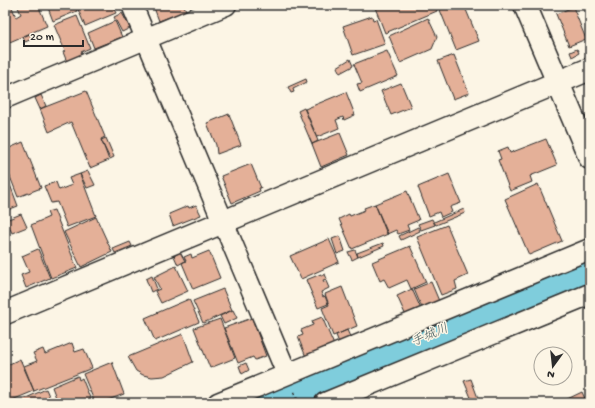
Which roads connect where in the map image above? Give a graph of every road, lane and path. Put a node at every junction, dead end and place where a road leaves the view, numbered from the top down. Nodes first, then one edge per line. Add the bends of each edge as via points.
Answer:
1 (132, 5) edge
2 (226, 5) edge
3 (526, 5) edge
4 (146, 39) junction
5 (590, 70) edge
6 (559, 82) junction
7 (5, 98) edge
8 (590, 158) edge
9 (224, 222) junction
10 (590, 249) edge
11 (590, 294) edge
12 (5, 312) edge
13 (287, 374) junction
14 (218, 403) edge
15 (325, 403) edge

1 - 4 street
2 - 4 street
3 - 6 street
4 - 7 street
4 - 9 street
5 - 6 street
6 - 8 street
6 - 9 street
9 - 12 street
9 - 13 street
10 - 13 street
11 - 15 street
13 - 14 street

